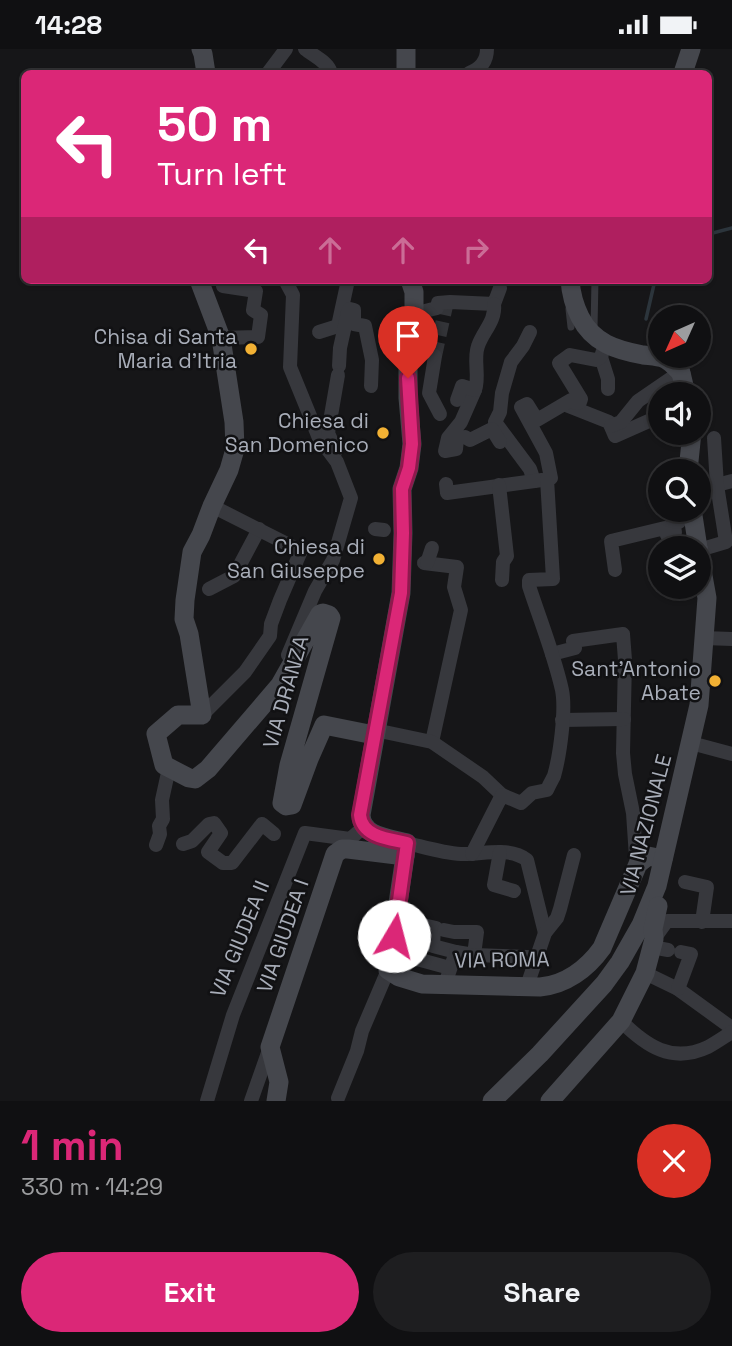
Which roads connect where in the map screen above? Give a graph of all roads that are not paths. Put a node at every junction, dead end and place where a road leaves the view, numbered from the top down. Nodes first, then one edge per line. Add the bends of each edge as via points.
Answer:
1 (201, 49) edge
2 (286, 49) edge
3 (305, 49) edge
4 (406, 49) edge
5 (691, 49) edge
6 (489, 52) edge
7 (206, 70) edge
8 (270, 70) edge
9 (330, 70) edge
10 (406, 70) edge
11 (478, 70) edge
12 (684, 70) edge
13 (201, 284) edge
14 (223, 284) edge
15 (228, 284) edge
16 (287, 284) edge
17 (347, 284) edge
18 (411, 284) edge
19 (594, 284) edge
20 (570, 286) edge
21 (499, 288) dead end
22 (208, 302) junction
23 (494, 304) junction
24 (319, 332) dead end
25 (530, 332) dead end
26 (411, 334) junction
27 (221, 338) junction
28 (598, 343) junction
29 (648, 346) edge
30 (435, 356) tunnel mouth
31 (678, 368) edge
32 (677, 375) junction
33 (680, 382) edge
34 (371, 386) dead end
35 (608, 389) dead end
36 (475, 390) junction
37 (457, 400) dead end
38 (565, 405) junction
39 (440, 414) dead end
40 (648, 420) edge
41 (613, 431) junction
42 (714, 438) dead end
43 (507, 440) junction
44 (337, 462) junction
45 (540, 480) junction
46 (725, 483) edge
47 (446, 484) dead end
48 (499, 485) junction
49 (212, 506) junction
50 (677, 522) edge
51 (259, 529) junction
52 (729, 540) edge
53 (711, 545) edge
54 (432, 548) dead end
55 (417, 562) junction
56 (615, 569) dead end
57 (502, 580) dead end
58 (209, 589) dead end
59 (706, 599) edge
60 (704, 638) junction
61 (732, 639) edge
62 (552, 654) junction
63 (278, 688) junction
64 (202, 715) junction
65 (624, 719) junction
66 (562, 720) junction
67 (375, 732) junction
68 (433, 741) junction
69 (691, 743) junction
70 (732, 754) edge
71 (169, 768) junction
72 (504, 796) junction
73 (364, 827) junction
74 (274, 834) dead end
75 (183, 844) dead end
76 (156, 845) dead end
77 (406, 850) junction
78 (499, 852) junction
79 (466, 854) junction
80 (574, 855) dead end
81 (636, 857) dead end
82 (663, 859) junction
83 (685, 882) dead end
84 (657, 886) junction
85 (514, 891) dead end
86 (397, 919) junction
87 (732, 921) edge
88 (702, 922) junction
89 (438, 929) junction
90 (545, 933) junction
91 (664, 947) junction
92 (456, 952) junction
93 (474, 955) junction
94 (527, 957) dead end
95 (390, 961) junction
96 (645, 973) junction
97 (447, 976) junction
98 (527, 986) junction
99 (678, 989) junction
100 (621, 1021) junction
101 (731, 1029) edge
102 (270, 1047) junction
103 (338, 1098) dead end
104 (554, 1099) edge
105 (207, 1101) edge
106 (251, 1101) edge
107 (276, 1101) edge
108 (492, 1101) edge

1 - 7 street
2 - 8 street
3 - 9 street
4 - 10 street
5 - 12 street
6 - 11 street
13 - 22 street
14 - 22 street
15 - 27 street via 256,291 253,310 261,315 258,337
16 - 44 street via 293,295 290,367 319,438
17 - 24 street via 338,326
18 - 26 street
19 - 28 lane
20 - 28 street via 575,320
21 - 23 street
22 - 27 street
23 - 26 street via 438,303 438,308 421,312 419,325
23 - 36 street via 488,329 478,344
25 - 43 street via 511,362 495,422
26 - 55 street via 408,398 412,444 389,531
27 - 49 street via 235,449
28 - 29 street via 606,334
28 - 32 street via 665,359
28 - 35 street
28 - 38 street via 596,360 570,355 559,363 581,399
30 - 39 street via 429,393
31 - 32 street
32 - 33 street
32 - 41 street via 638,401
34 - 44 street via 372,360 365,326 354,324 354,310 350,309 328,433
36 - 37 street via 462,386
36 - 43 street via 445,451 456,449 457,439 470,440 492,429 499,442
38 - 41 street via 609,422
38 - 45 street via 537,420 527,404 521,407 545,453 551,478
40 - 41 street
42 - 46 street
43 - 45 street
44 - 63 street via 351,498 333,560 273,684
45 - 48 street
45 - 62 street via 553,579 529,580 529,586
46 - 52 street
47 - 48 street via 447,492
48 - 57 street via 507,556
49 - 51 street
49 - 64 street via 192,552 184,618
50 - 56 street via 673,524 675,532 667,534 665,528 611,541
51 - 58 street via 234,576
51 - 64 street via 301,551 270,636 245,672
52 - 53 street
54 - 55 street
55 - 67 street via 401,593
55 - 68 street via 457,567 454,587 461,610
59 - 60 street, VIA NAZIONALE
60 - 61 street
60 - 69 street, VIA NAZIONALE
62 - 65 street via 575,648 573,641 623,634
62 - 66 street via 562,693
63 - 67 street, VIA DRANZA via 320,614 329,615 289,765 283,805 292,805 324,725
63 - 71 street, VIA DRANZA via 195,779
64 - 71 street via 178,715 156,734 164,765
65 - 66 street
65 - 81 street via 625,774
66 - 72 street via 554,777 547,790 532,793 521,803
67 - 68 street
67 - 73 street via 360,815
68 - 72 street
69 - 70 street
69 - 82 street, VIA NAZIONALE
71 - 76 street
72 - 79 street
73 - 77 street
73 - 105 street, VIA GIUDEA II via 350,839 305,833 233,1015
74 - 75 street via 262,824 232,863 223,863 208,852 221,833 214,823
77 - 79 street
77 - 86 street
77 - 102 street, VIA GIUDEA I via 342,849 335,854
78 - 79 street
78 - 85 street via 494,885
78 - 90 street via 527,860
80 - 90 street via 557,918
82 - 84 street, VIA NAZIONALE
82 - 98 street, VIA ROMA via 648,856 638,864 593,960 564,980
83 - 88 street via 707,887
84 - 91 street via 660,899 653,929
84 - 108 street, VIA NAZIONALE via 641,925 604,984
86 - 89 street
86 - 95 street
87 - 88 street
88 - 91 street via 667,921
89 - 92 street via 433,946
89 - 93 street via 477,932
90 - 98 street
91 - 96 street
91 - 99 street via 691,954
92 - 93 street
92 - 97 street
93 - 94 street
95 - 97 street, VIA ROMA via 399,977 422,984
95 - 103 street
96 - 99 street
96 - 100 street
97 - 98 street, VIA ROMA
99 - 101 street
100 - 101 street via 637,1037 664,1051 693,1052
100 - 104 street
102 - 106 street
102 - 107 street via 279,1082

